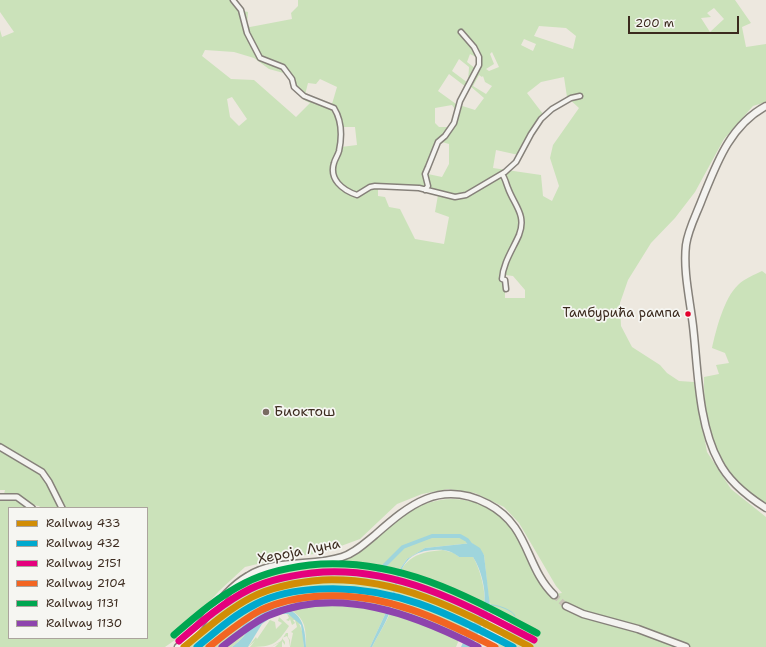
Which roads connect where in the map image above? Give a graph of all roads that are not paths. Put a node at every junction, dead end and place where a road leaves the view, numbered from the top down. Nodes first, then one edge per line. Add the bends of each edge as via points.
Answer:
1 (233, 0) edge
2 (461, 32) dead end
3 (580, 96) dead end
4 (766, 106) edge
5 (502, 174) junction
6 (425, 190) junction
7 (506, 289) dead end
8 (0, 447) edge
9 (0, 497) edge
10 (31, 507) edge
11 (62, 507) edge
12 (766, 508) edge
13 (554, 595) tunnel mouth
14 (566, 606) tunnel mouth
15 (178, 647) edge
16 (686, 647) edge

1 - 6 street via 241,10 247,34 260,58 283,67 299,92 310,99 331,105 338,114 340,137 333,170 337,183 357,195 375,186
2 - 6 street via 474,47 479,57 479,65 460,101 454,123 438,142 425,174 428,186
3 - 5 street via 561,103 541,119 516,162
4 - 12 main road via 745,121 724,147 691,226 686,253 699,377 711,445 729,478
5 - 6 street via 461,197
5 - 7 street via 520,209 522,221 519,235 512,245 502,272
8 - 11 street via 42,472 50,482
9 - 10 street via 17,497
13 - 15 main road, Хероја Луна via 542,580 519,532 503,513 472,498 438,495 420,500 404,510 361,546 344,556 277,565 248,575 226,594
14 - 16 main road via 586,615 638,629

